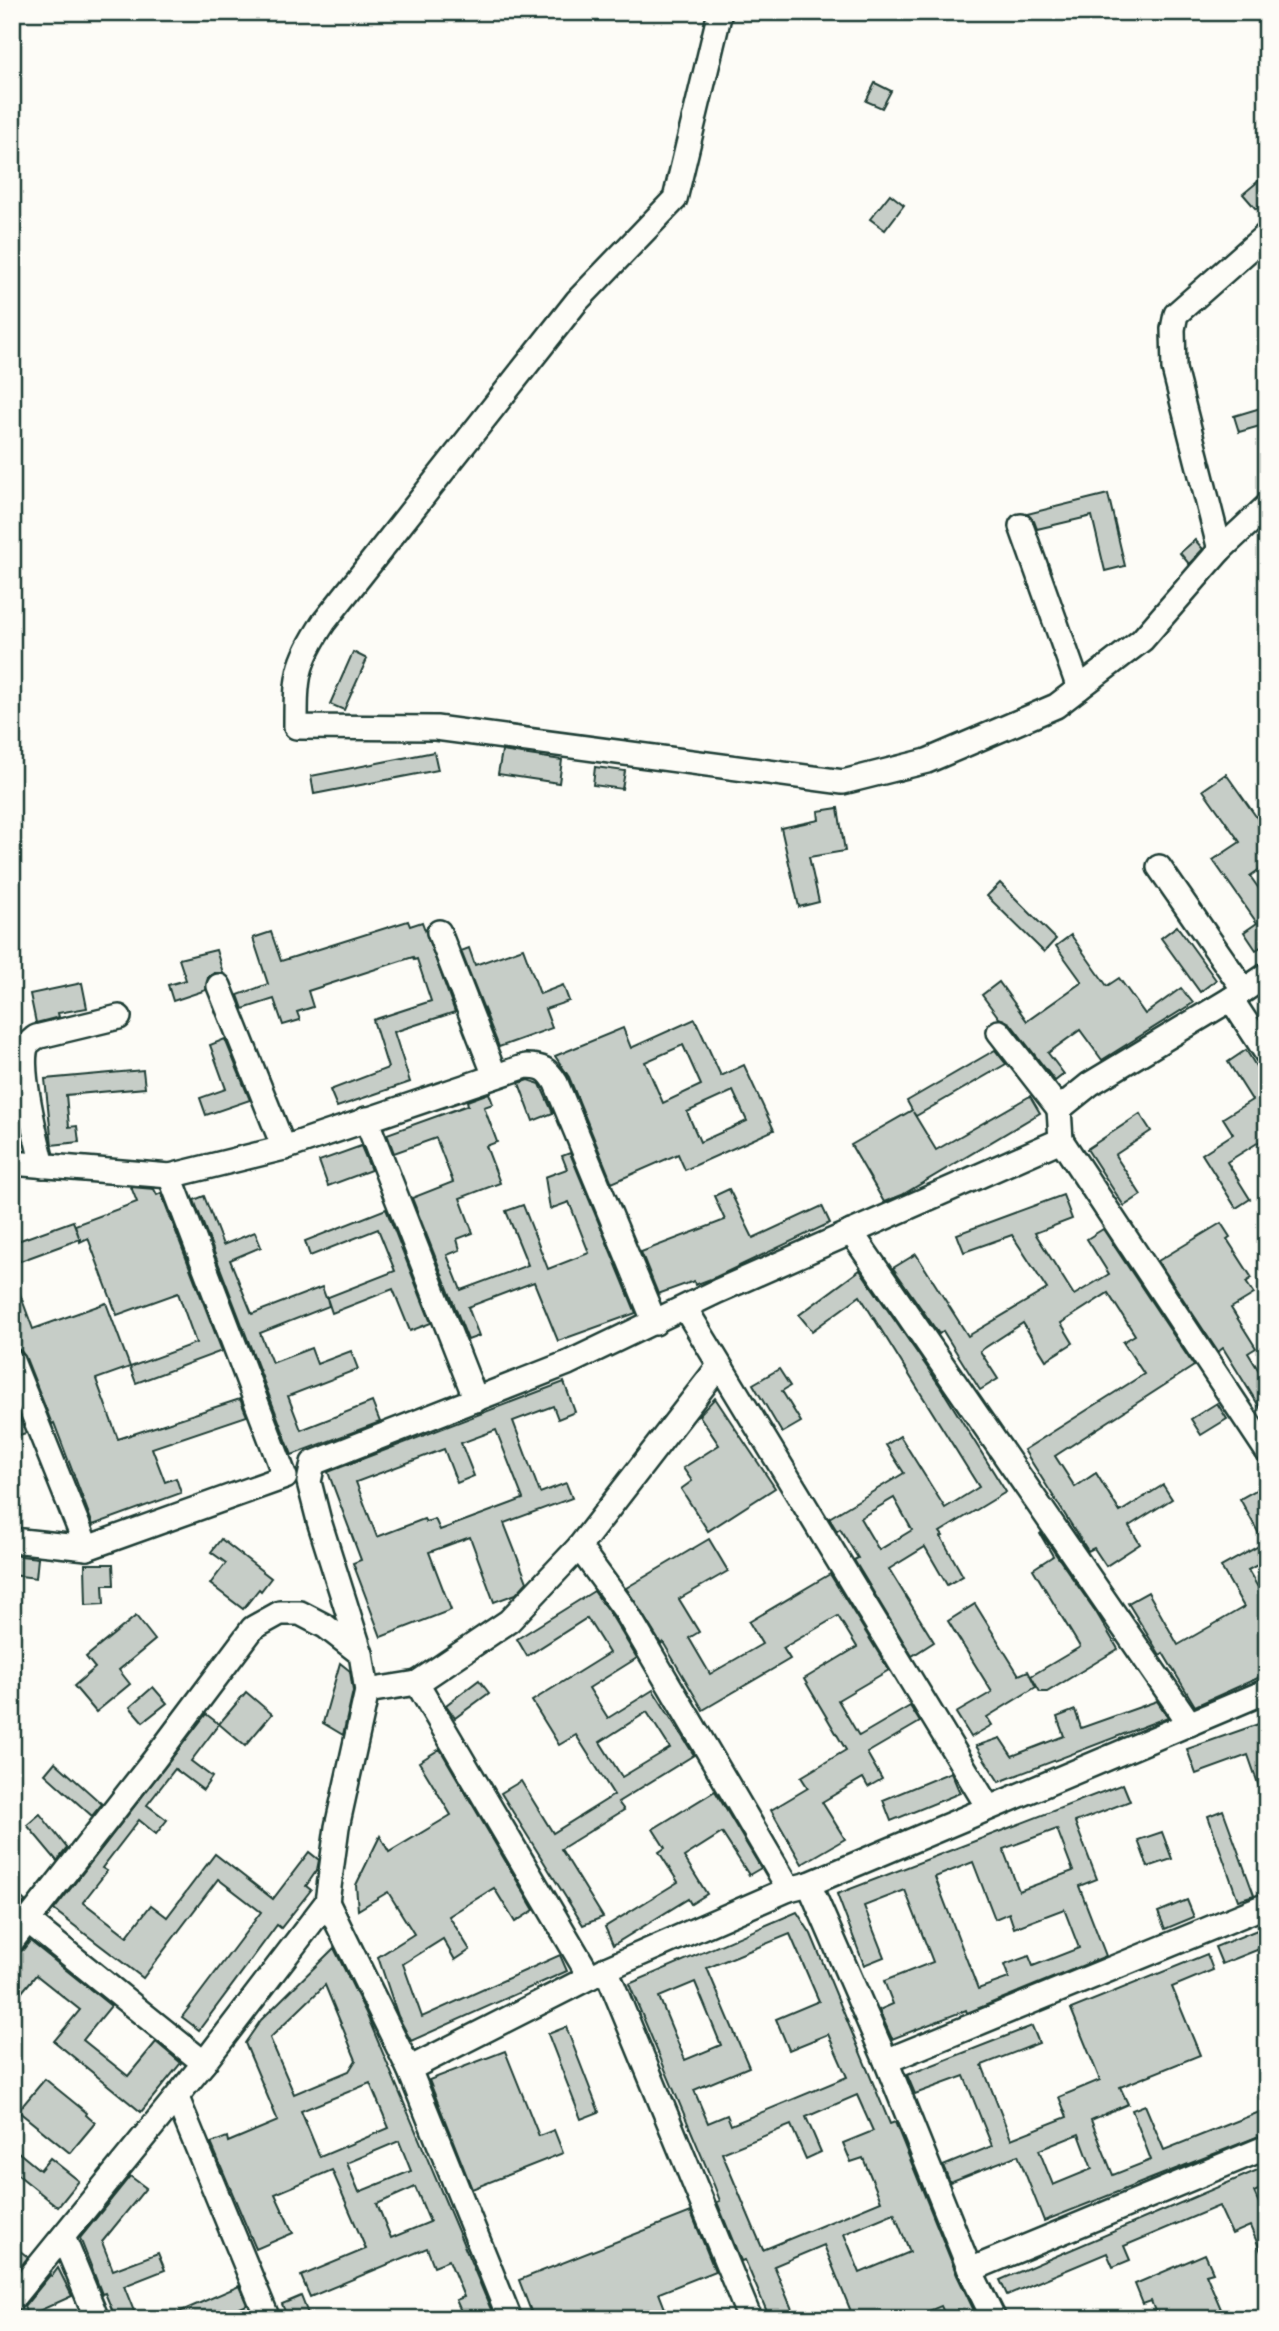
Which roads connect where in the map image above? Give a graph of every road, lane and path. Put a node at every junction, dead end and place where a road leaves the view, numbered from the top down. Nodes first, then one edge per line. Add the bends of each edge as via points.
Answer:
1 (720, 12) edge
2 (1267, 234) edge
3 (1267, 506) edge
4 (1021, 526) dead end
5 (1220, 550) junction
6 (1079, 688) junction
7 (1158, 867) dead end
8 (439, 932) dead end
9 (1267, 975) edge
10 (219, 985) dead end
11 (1237, 994) junction
12 (119, 1017) dead end
13 (999, 1032) dead end
14 (1267, 1054) edge
15 (495, 1076) junction
16 (1059, 1109) junction
17 (366, 1119) junction
18 (1061, 1140) junction
19 (284, 1148) junction
20 (12, 1163) edge
21 (43, 1166) junction
22 (170, 1176) junction
23 (851, 1232) junction
24 (685, 1308) junction
25 (655, 1323) junction
26 (12, 1361) edge
27 (719, 1366) junction
28 (476, 1400) junction
29 (1267, 1451) edge
30 (313, 1463) junction
31 (285, 1477) junction
32 (12, 1540) edge
33 (579, 1546) junction
34 (87, 1548) junction
35 (361, 1654) junction
36 (417, 1683) junction
37 (368, 1691) junction
38 (1267, 1691) edge
39 (1190, 1724) junction
40 (988, 1807) junction
41 (799, 1886) junction
42 (327, 1902) junction
43 (1267, 1905) edge
44 (29, 1921) junction
45 (12, 1941) edge
46 (598, 1973) junction
47 (886, 2061) junction
48 (204, 2063) junction
49 (409, 2069) junction
50 (177, 2098) junction
51 (1267, 2147) edge
52 (63, 2237) junction
53 (970, 2270) junction
54 (12, 2299) edge
55 (97, 2319) edge
56 (268, 2319) edge
57 (510, 2319) edge
58 (750, 2319) edge
59 (994, 2319) edge

1 - 6 street via 675,199 578,301 324,622 307,648 296,680 296,727 436,728 843,782 927,761 1056,706
2 - 5 street via 1176,314 1173,329 1174,369
3 - 5 street
4 - 6 street
5 - 6 street via 1142,640
7 - 11 street
8 - 15 street
9 - 11 street
10 - 19 street
11 - 14 street
11 - 16 street via 1090,1084
12 - 21 street via 36,1037 27,1045 29,1108
13 - 16 street
15 - 17 street
15 - 25 street via 526,1066 550,1072
16 - 18 street
17 - 19 street
17 - 28 street
18 - 23 street
18 - 29 street
19 - 22 street
20 - 21 street
21 - 22 street
22 - 31 street
23 - 24 street
23 - 39 street
24 - 25 street
24 - 27 street
25 - 28 street
26 - 34 street
27 - 33 street
27 - 40 street
28 - 30 street
30 - 31 street
30 - 35 street via 309,1482
31 - 34 street
32 - 34 street
33 - 36 street via 509,1621
33 - 41 street via 625,1610
35 - 37 street
35 - 44 street via 300,1613 280,1613 253,1628
36 - 37 street
36 - 46 street
37 - 42 street via 337,1827
38 - 39 street
39 - 40 street
40 - 41 street
41 - 46 street
41 - 47 street
42 - 48 street
42 - 49 street
43 - 47 street
44 - 45 street
44 - 48 street
46 - 49 street
46 - 58 street
47 - 53 street
48 - 50 street
49 - 57 street
50 - 52 street
50 - 56 street
51 - 53 street
52 - 54 street
52 - 55 street
53 - 59 street

